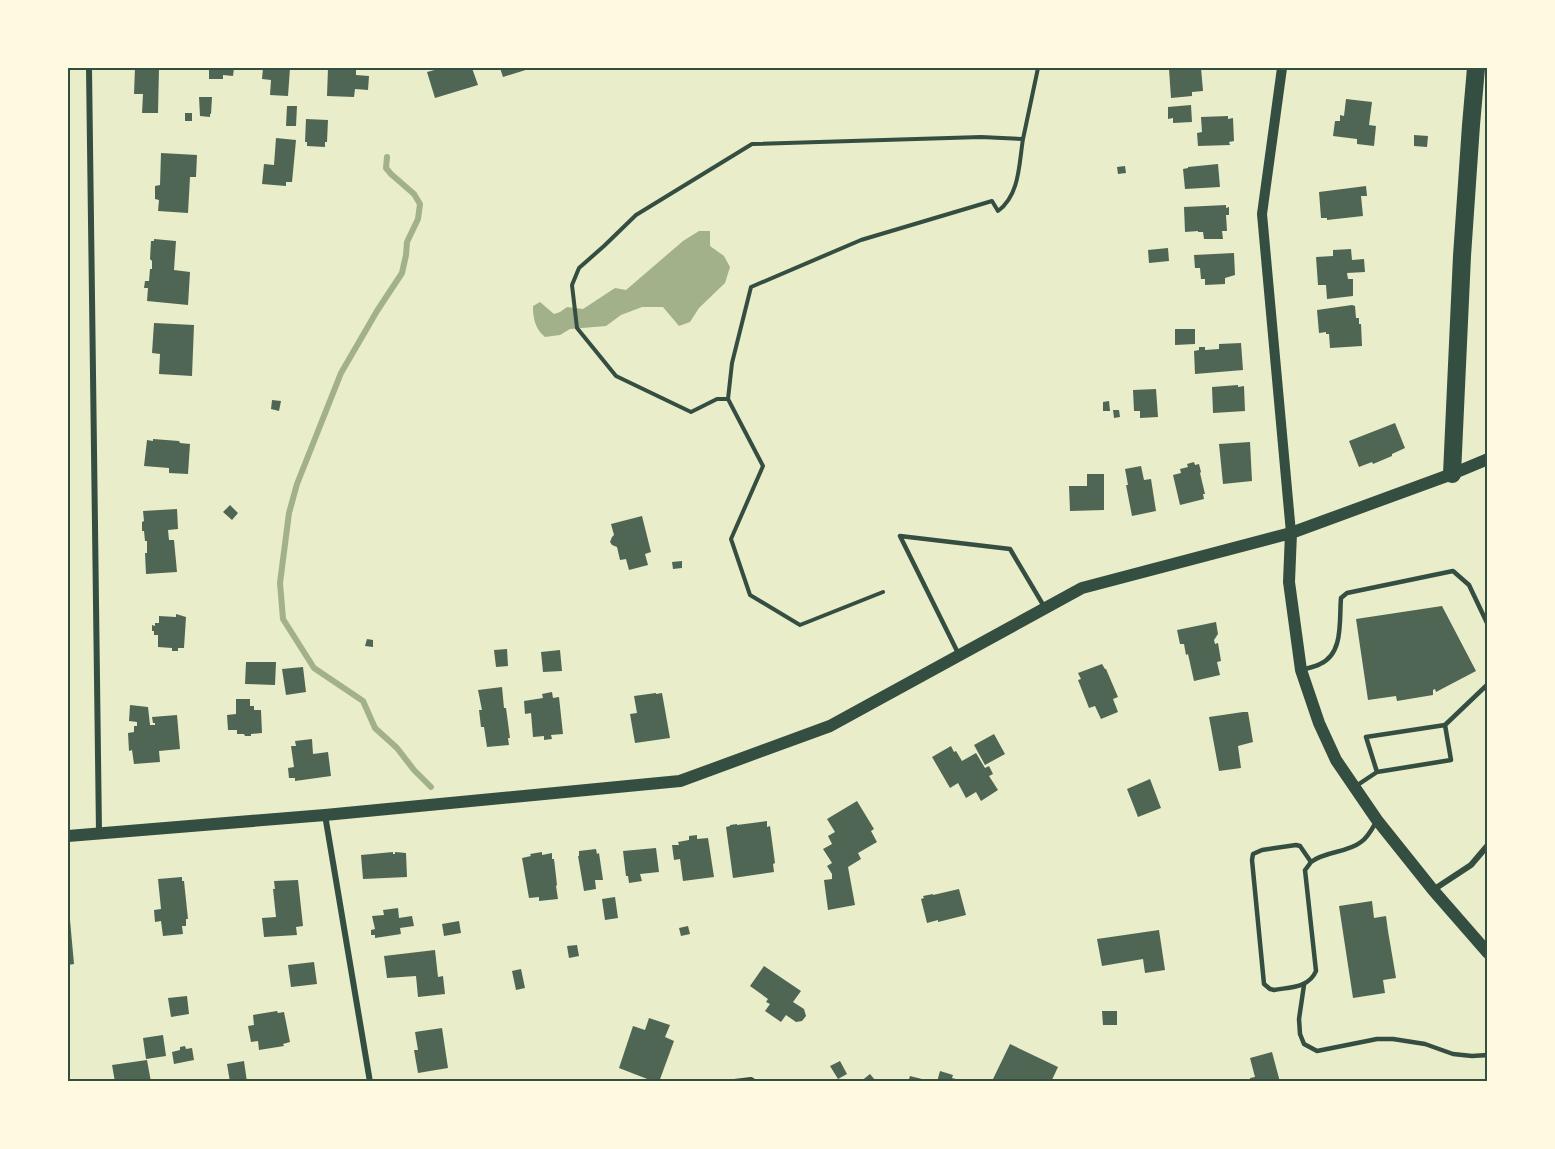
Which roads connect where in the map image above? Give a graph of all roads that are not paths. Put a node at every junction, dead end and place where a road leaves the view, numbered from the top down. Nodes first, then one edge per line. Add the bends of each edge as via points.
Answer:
1 (89, 68) edge
2 (1282, 68) edge
3 (1476, 68) edge
4 (1488, 459) edge
5 (1452, 474) junction
6 (1290, 533) junction
7 (1045, 608) junction
8 (1488, 625) edge
9 (959, 655) junction
10 (1301, 670) junction
11 (1488, 684) edge
12 (1445, 725) junction
13 (1377, 772) junction
14 (1354, 787) junction
15 (325, 815) junction
16 (1377, 820) junction
17 (99, 832) junction
18 (68, 836) edge
19 (1488, 845) edge
20 (1311, 862) junction
21 (1433, 890) junction
22 (1488, 953) edge
23 (1304, 985) junction
24 (1488, 1055) edge
25 (370, 1082) edge
26 (734, 1082) edge
27 (753, 1082) edge

1 - 17 street
2 - 6 street via 1262,214
3 - 5 highway
4 - 5 main road
5 - 6 main road
6 - 7 main road via 1082,588
6 - 10 main road via 1289,582
7 - 9 main road
7 - 9 lane via 1010,549 900,536
8 - 10 lane via 1470,585 1453,571 1347,593 1341,598 1338,644 1332,656 1322,664
9 - 15 main road via 830,726 680,781
10 - 14 main road via 1319,723
11 - 12 lane
12 - 13 lane via 1451,760
12 - 13 lane via 1366,737
13 - 14 lane
14 - 16 main road
15 - 17 main road
15 - 25 street
16 - 20 lane via 1359,844
16 - 21 main road
17 - 18 main road
19 - 21 street via 1471,865
20 - 23 lane via 1305,870 1316,971
20 - 23 lane via 1296,845 1262,850 1253,854 1252,860 1264,984 1274,990
21 - 22 main road
23 - 24 lane via 1300,1034 1304,1044 1317,1051 1393,1039 1453,1054
26 - 27 street

